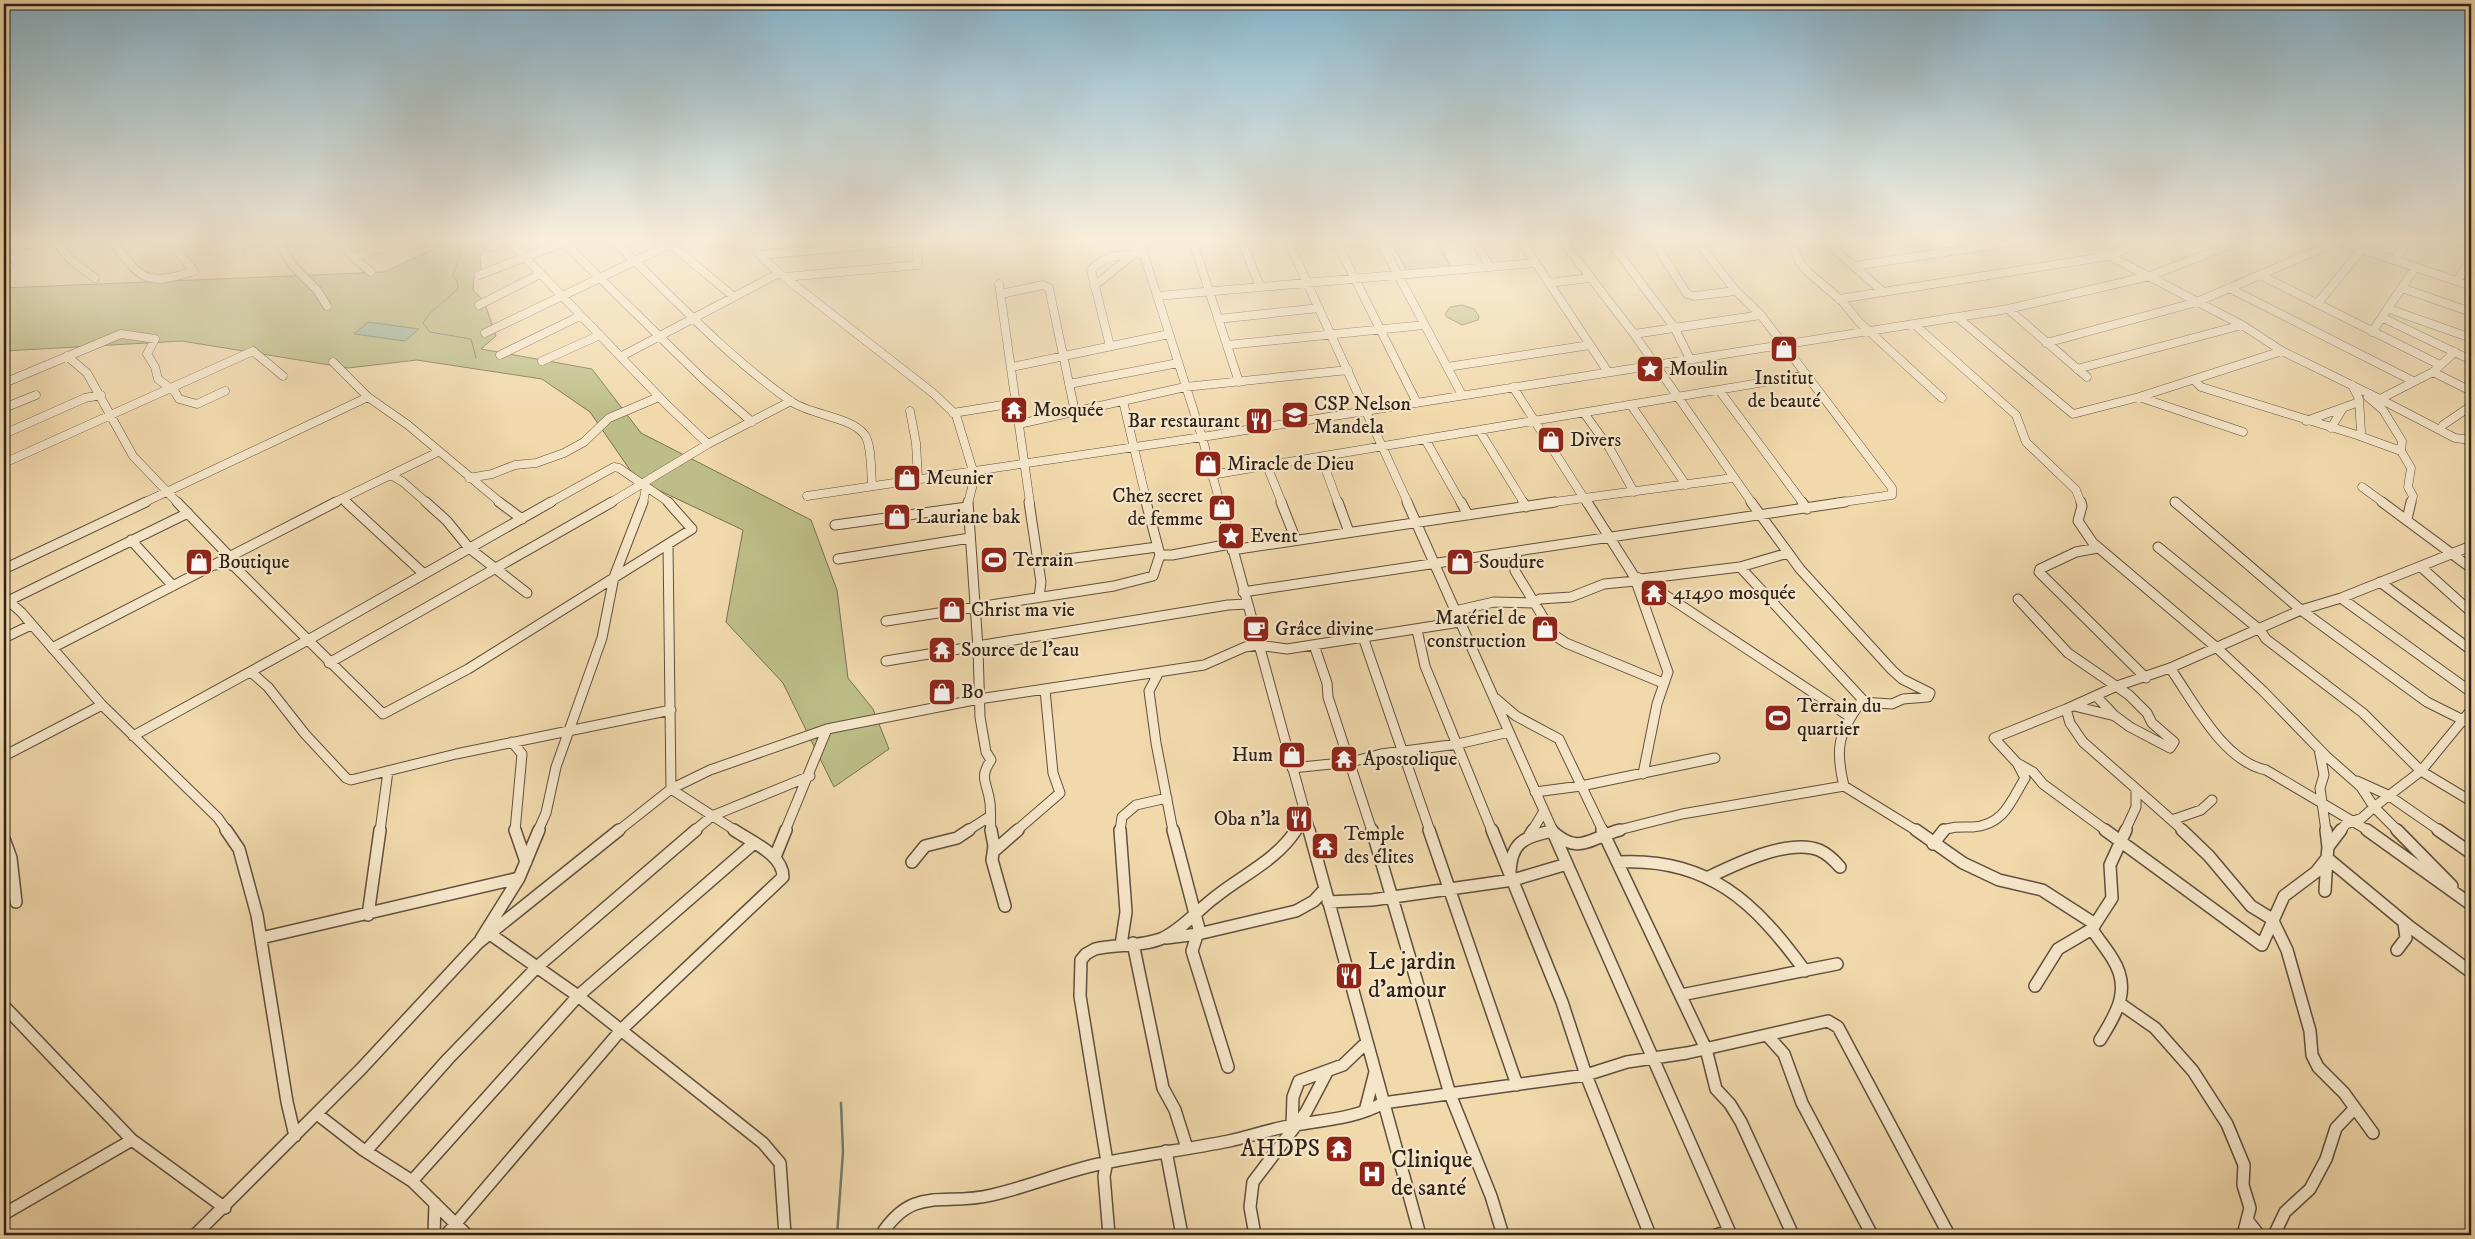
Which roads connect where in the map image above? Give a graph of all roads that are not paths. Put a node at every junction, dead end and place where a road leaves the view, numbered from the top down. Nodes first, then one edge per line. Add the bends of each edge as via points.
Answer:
1 (1157, 296) edge
2 (323, 297) edge
3 (495, 297) edge
4 (564, 297) joint
5 (618, 297) edge
6 (672, 297) edge
7 (732, 297) edge
8 (810, 297) edge
9 (1001, 297) edge
10 (1050, 297) edge
11 (1097, 297) edge
12 (1211, 297) edge
13 (1314, 297) edge
14 (1364, 297) edge
15 (1409, 297) edge
16 (1558, 297) edge
17 (1604, 297) edge
18 (1651, 297) edge
19 (1742, 297) edge
20 (1845, 297) edge
21 (2060, 297) edge
22 (2188, 297) edge
23 (2209, 297) edge
24 (2246, 297) edge
25 (2303, 297) edge
26 (2323, 297) edge
27 (2397, 297) edge
28 (2427, 297) edge
29 (1839, 298) joint
30 (2197, 302) junction
31 (2317, 304) junction
32 (479, 305) dead end
33 (327, 306) dead end
34 (1319, 308) junction
35 (2008, 309) junction
36 (2389, 309) junction
37 (2471, 312) edge
38 (1761, 315) junction
39 (580, 316) junction
40 (1957, 317) junction
41 (694, 318) junction
42 (2382, 318) junction
43 (1218, 320) junction
44 (1914, 324) junction
45 (1424, 325) junction
46 (2242, 325) junction
47 (1674, 327) junction
48 (1380, 330) junction
49 (1870, 331) junction
50 (2372, 332) junction
51 (484, 333) dead end
52 (1169, 334) junction
53 (1331, 334) junction
54 (1634, 334) junction
55 (600, 335) junction
56 (658, 336) junction
57 (2471, 338) edge
58 (2046, 343) junction
59 (1784, 344) junction
60 (1227, 345) junction
61 (1590, 345) junction
62 (1110, 346) junction
63 (2282, 350) junction
64 (2455, 352) junction
65 (500, 355) dead end
66 (1065, 355) junction
67 (67, 356) junction
68 (622, 356) junction
69 (1690, 359) junction
70 (2471, 360) edge
71 (542, 361) dead end
72 (333, 362) dead end
73 (1178, 363) junction
74 (1654, 365) junction
75 (2440, 365) junction
76 (1012, 367) junction
77 (1447, 367) junction
78 (2077, 369) junction
79 (1348, 370) junction
80 (1608, 372) junction
81 (2433, 372) junction
82 (1807, 375) junction
83 (283, 376) dead end
84 (2087, 377) dead end
85 (2194, 380) junction
86 (2413, 381) junction
87 (1239, 382) junction
88 (4, 383) edge
89 (1069, 384) junction
90 (171, 387) junction
91 (1186, 387) junction
92 (1513, 387) junction
93 (1719, 390) junction
94 (225, 391) dead end
95 (2471, 391) edge
96 (101, 394) junction
97 (36, 395) dead end
98 (1462, 396) junction
99 (368, 397) junction
100 (659, 397) junction
101 (1677, 397) junction
102 (2139, 397) junction
103 (1942, 398) dead end
104 (2364, 398) junction
105 (2380, 399) junction
106 (790, 401) junction
107 (1123, 401) junction
108 (1015, 403) junction
109 (1416, 403) junction
110 (1631, 405) junction
111 (2471, 406) edge
112 (4, 408) edge
113 (2344, 408) junction
114 (910, 411) dead end
115 (1366, 411) junction
116 (1075, 412) junction
117 (954, 413) junction
118 (1584, 413) junction
119 (111, 414) junction
120 (2306, 420) junction
121 (1536, 421) junction
122 (752, 422) junction
123 (1019, 424) junction
124 (2443, 425) dead end
125 (2331, 428) junction
126 (1479, 430) junction
127 (2243, 432) dead end
128 (4, 434) edge
129 (2357, 435) junction
130 (1202, 437) junction
131 (1425, 439) junction
132 (2471, 440) edge
133 (708, 444) junction
134 (1382, 446) junction
135 (1132, 447) junction
136 (438, 452) junction
137 (2401, 452) junction
138 (1321, 457) junction
139 (4, 463) edge
140 (1025, 463) junction
141 (1267, 466) junction
142 (973, 471) junction
143 (391, 475) junction
144 (1211, 475) junction
145 (469, 478) junction
146 (1732, 478) junction
147 (918, 479) junction
148 (643, 485) junction
149 (1686, 485) junction
150 (872, 486) junction
151 (2362, 487) dead end
152 (169, 491) junction
153 (1634, 492) junction
154 (806, 496) dead end
155 (1583, 498) junction
156 (342, 499) junction
157 (2175, 502) dead end
158 (967, 507) junction
159 (1526, 507) junction
160 (1807, 509) junction
161 (188, 513) junction
162 (1468, 515) junction
163 (1761, 516) junction
164 (522, 519) junction
165 (2408, 519) junction
166 (1416, 522) junction
167 (836, 526) dead end
168 (1349, 532) junction
169 (1607, 537) junction
170 (970, 538) junction
171 (131, 540) junction
172 (1296, 540) junction
173 (668, 544) junction
174 (2471, 546) edge
175 (1231, 547) junction
176 (2158, 547) dead end
177 (469, 548) junction
178 (2098, 548) junction
179 (1159, 551) junction
180 (1517, 552) junction
181 (1788, 553) junction
182 (2451, 554) junction
183 (230, 557) junction
184 (838, 559) dead end
185 (1434, 563) junction
186 (1038, 564) junction
187 (214, 565) junction
188 (1740, 567) junction
189 (2421, 567) junction
190 (496, 568) junction
191 (2471, 568) edge
192 (4, 569) edge
193 (424, 574) junction
194 (614, 577) junction
195 (1637, 579) junction
196 (2380, 582) junction
197 (173, 586) junction
198 (1243, 592) junction
199 (527, 593) dead end
200 (1039, 597) junction
201 (2341, 598) junction
202 (2018, 599) dead end
203 (6, 600) edge
204 (1533, 603) junction
205 (1247, 604) junction
206 (974, 608) junction
207 (2301, 610) junction
208 (1455, 611) junction
209 (2471, 612) edge
210 (886, 621) dead end
211 (1460, 622) junction
212 (31, 625) junction
213 (1417, 630) junction
214 (2260, 630) junction
215 (4, 638) edge
216 (309, 640) junction
217 (1360, 641) junction
218 (1258, 645) junction
219 (1314, 645) junction
220 (52, 648) junction
221 (978, 648) junction
222 (2217, 648) junction
223 (2471, 650) edge
224 (886, 661) dead end
225 (329, 663) junction
226 (2170, 668) junction
227 (251, 672) junction
228 (1159, 672) junction
229 (2146, 678) junction
230 (1663, 682) junction
231 (2117, 686) junction
232 (1045, 690) junction
233 (2471, 692) edge
234 (1493, 696) junction
235 (2096, 696) junction
236 (979, 699) junction
237 (1864, 701) junction
238 (102, 706) junction
239 (2070, 708) junction
240 (671, 710) junction
241 (2471, 710) edge
242 (1501, 714) junction
243 (1516, 716) junction
244 (2115, 716) junction
245 (1850, 717) junction
246 (2467, 722) edge
247 (828, 729) junction
248 (569, 730) junction
249 (1508, 732) junction
250 (133, 736) junction
251 (512, 742) junction
252 (1458, 744) junction
253 (2319, 749) junction
254 (1400, 750) junction
255 (4, 756) edge
256 (1715, 758) dead end
257 (1351, 762) junction
258 (2018, 763) junction
259 (1292, 768) junction
260 (388, 771) junction
261 (2421, 771) junction
262 (1643, 774) junction
263 (810, 776) junction
264 (2352, 779) junction
265 (1581, 786) junction
266 (1844, 786) junction
267 (672, 789) junction
268 (2136, 790) junction
269 (1535, 792) junction
270 (2388, 795) junction
271 (1167, 798) junction
272 (2212, 800) dead end
273 (2471, 801) edge
274 (2321, 803) junction
275 (2374, 807) junction
276 (1544, 811) junction
277 (712, 816) junction
278 (990, 816) junction
279 (1305, 816) junction
280 (2172, 820) junction
281 (2352, 820) junction
282 (1552, 831) junction
283 (1605, 834) junction
284 (1530, 835) junction
285 (4, 839) edge
286 (2120, 842) junction
287 (754, 843) junction
288 (1934, 844) junction
289 (994, 851) junction
290 (2328, 852) junction
291 (2471, 853) edge
292 (775, 857) junction
293 (526, 862) junction
294 (912, 862) dead end
295 (1618, 862) junction
296 (1567, 864) junction
297 (1840, 867) dead end
298 (1512, 876) junction
299 (1709, 877) junction
300 (519, 878) junction
301 (1325, 889) junction
302 (1449, 889) junction
303 (2325, 891) dead end
304 (1393, 898) junction
305 (16, 902) dead end
306 (1328, 902) junction
307 (2470, 904) edge
308 (1005, 906) dead end
309 (1195, 912) junction
310 (368, 915) junction
311 (2272, 919) junction
312 (2402, 920) junction
313 (2094, 926) junction
314 (490, 934) junction
315 (1198, 934) junction
316 (261, 938) junction
317 (1162, 938) junction
318 (478, 943) junction
319 (1127, 944) junction
320 (2397, 950) dead end
321 (1837, 964) dead end
322 (537, 967) junction
323 (1806, 971) junction
324 (2471, 972) edge
325 (2035, 986) dead end
326 (1681, 995) junction
327 (578, 996) junction
328 (2122, 1005) junction
329 (4, 1006) edge
330 (621, 1030) junction
331 (1767, 1035) junction
332 (2100, 1040) dead end
333 (1367, 1042) junction
334 (1706, 1049) junction
335 (1653, 1057) junction
336 (1228, 1067) dead end
337 (1375, 1072) junction
338 (1326, 1074) junction
339 (1586, 1075) junction
340 (1517, 1085) junction
341 (1450, 1094) junction
342 (1384, 1103) junction
343 (2354, 1109) junction
344 (1365, 1111) junction
345 (317, 1114) junction
346 (1294, 1126) junction
347 (2373, 1133) dead end
348 (295, 1136) junction
349 (132, 1140) junction
350 (1188, 1148) junction
351 (366, 1151) junction
352 (1166, 1151) junction
353 (1107, 1162) junction
354 (412, 1180) junction
355 (435, 1203) junction
356 (225, 1208) junction
357 (4, 1214) edge
358 (2248, 1221) junction
359 (209, 1222) junction
360 (455, 1224) junction
361 (1730, 1233) edge
362 (195, 1235) edge
363 (199, 1235) edge
364 (434, 1235) edge
365 (446, 1235) edge
366 (467, 1235) edge
367 (785, 1235) edge
368 (880, 1235) edge
369 (1109, 1235) edge
370 (1182, 1235) edge
371 (1255, 1235) edge
372 (1420, 1235) edge
373 (1503, 1235) edge
374 (1650, 1235) edge
375 (1716, 1235) edge
376 (1793, 1235) edge
377 (1872, 1235) edge
378 (1949, 1235) edge
379 (2243, 1235) edge
380 (2259, 1235) edge
381 (2274, 1235) edge

1 - 52 street
2 - 33 street
3 - 32 street
4 - 39 street
4 - 51 street
5 - 56 street
6 - 41 street
7 - 41 street
8 - 117 street
9 - 76 street
10 - 66 street
11 - 62 street
12 - 43 street
13 - 34 street
14 - 48 street
15 - 45 street
16 - 61 street
17 - 54 street
18 - 47 street
19 - 38 street
20 - 29 street
21 - 35 street
22 - 30 street
23 - 30 street
24 - 86 street
25 - 31 street
26 - 31 street
27 - 36 street
28 - 37 street
29 - 49 street
30 - 46 street
30 - 58 street
31 - 50 street
34 - 43 street
34 - 53 street
35 - 40 street
35 - 58 street
36 - 42 street
36 - 57 street
38 - 47 street
38 - 59 street
39 - 55 street
39 - 65 street
40 - 44 street
40 - 102 street via 2073,414
41 - 56 street
41 - 106 street
42 - 50 street
42 - 64 street
43 - 60 street
44 - 49 street
44 - 178 street via 2022,422 2022,435 2026,442 2076,490 2082,506 2079,526
45 - 48 street
45 - 77 street
46 - 63 street
46 - 78 street
47 - 54 street
47 - 69 street
48 - 53 street
48 - 109 street
49 - 59 street
49 - 103 street
50 - 75 street
52 - 62 street
52 - 73 street
53 - 60 street
53 - 79 street
54 - 74 street
55 - 68 street
55 - 71 street
56 - 68 street
56 - 122 street
58 - 78 street
59 - 69 street
59 - 82 street
60 - 87 street
61 - 77 street
61 - 80 street
62 - 66 street
63 - 85 street
63 - 104 street via 2354,387
64 - 70 street
64 - 75 street
66 - 76 street
66 - 89 street
67 - 88 street
67 - 90 street via 121,334 155,339 146,352 147,356 154,364 160,383
67 - 96 street via 87,373
68 - 100 street
69 - 74 street
72 - 99 street
73 - 89 street
73 - 91 street
74 - 80 street
74 - 101 street
75 - 81 street
76 - 108 street
77 - 98 street
78 - 84 street
79 - 87 street
79 - 115 street
80 - 92 street
81 - 86 street
81 - 95 street
82 - 93 street
82 - 160 street via 1894,492 1889,496
83 - 90 street via 253,351
85 - 102 street
85 - 120 street via 2201,387
86 - 105 street
87 - 91 street
89 - 116 street
90 - 94 street via 188,405 196,405
90 - 119 street
91 - 107 street
91 - 130 street
92 - 98 street
92 - 121 street
93 - 101 street
93 - 160 street
96 - 119 street via 102,403
96 - 128 street
97 - 112 street
98 - 109 street
99 - 136 street via 401,419
99 - 152 street
100 - 133 street
100 - 145 street via 608,418 584,442 564,453 536,463 515,465
101 - 110 street
101 - 146 street
102 - 127 street
104 - 105 street
104 - 113 street
104 - 129 street via 2361,432
104 - 137 street via 2383,410 2397,430 2402,441
105 - 132 street via 2455,438
106 - 122 street
106 - 150 street via 805,410 833,417 866,435
107 - 116 street
107 - 135 street
108 - 117 street
108 - 123 street
109 - 115 street
110 - 118 street
110 - 149 street
111 - 124 street
113 - 120 street
113 - 125 street
114 - 147 street
115 - 130 street
115 - 134 street
116 - 123 street
117 - 142 street
118 - 121 street
118 - 153 street via 1610,449
119 - 139 street
119 - 152 street via 134,456
120 - 125 street
121 - 126 street
121 - 155 street
122 - 133 street
123 - 140 street
125 - 129 street
126 - 131 street
126 - 159 street
129 - 137 street
130 - 135 street
130 - 144 street
131 - 134 street
131 - 162 street
133 - 148 street
134 - 138 street
134 - 166 street
135 - 140 street
135 - 179 street
136 - 143 street
136 - 145 street
137 - 165 street via 2411,468 2408,487 2413,496
138 - 141 street
138 - 168 street
140 - 142 street
140 - 186 street
141 - 144 street
141 - 172 street
142 - 147 street
142 - 158 street
143 - 156 street
143 - 177 street via 447,521
144 - 175 street
145 - 164 street
146 - 149 street
146 - 163 street
147 - 150 street
148 - 164 street via 614,467
148 - 173 street via 687,520 692,529
148 - 190 street
148 - 194 street via 642,508
149 - 153 street
150 - 154 street
151 - 165 street
152 - 161 street
152 - 192 street
153 - 155 street
155 - 159 street
155 - 169 street
156 - 183 street
156 - 193 street
157 - 207 street
158 - 167 street
158 - 170 street
159 - 162 street
160 - 163 street
161 - 171 street
161 - 183 street
162 - 166 street
163 - 169 street
163 - 181 street
164 - 177 street
165 - 182 street
166 - 168 street
166 - 185 street
168 - 172 street
169 - 180 street
169 - 195 street
170 - 184 street
170 - 206 street
171 - 197 street
171 - 203 street
172 - 175 street
173 - 194 street
173 - 240 street
174 - 182 street
175 - 179 street via 1172,555
175 - 198 street
176 - 214 street
177 - 190 street
177 - 193 street
178 - 222 street
178 - 229 street via 2064,556 2039,572
179 - 186 street
179 - 200 street via 1155,572 1147,578
180 - 185 street
180 - 204 street via 1514,571
181 - 188 street
181 - 237 street via 1894,674 1931,695 1892,704
182 - 189 street
182 - 191 street
183 - 187 street
185 - 198 street
185 - 208 street
186 - 200 street
187 - 197 street
187 - 216 street via 232,564
188 - 195 street
188 - 237 street
189 - 196 street
189 - 209 street
190 - 199 street
190 - 225 street
193 - 216 street
194 - 225 street via 468,669 390,713 379,712
194 - 248 street via 602,638
195 - 204 street via 1604,584 1571,597 1540,599
195 - 230 street via 1656,642 1667,665 1668,672
195 - 245 street
196 - 201 street
196 - 223 street
197 - 220 street
198 - 205 street
200 - 206 street
201 - 207 street
201 - 233 street
202 - 231 street via 2068,654
203 - 212 street
204 - 208 street via 1494,602
204 - 230 street via 1554,635 1566,643
205 - 218 street
205 - 221 street via 1169,614
206 - 210 street
206 - 221 street
207 - 214 street
207 - 246 street via 2432,705
208 - 211 street
211 - 213 street
211 - 234 street
212 - 215 street
212 - 220 street
213 - 217 street
213 - 252 street via 1425,666
214 - 222 street
214 - 261 street via 2266,639 2363,713
216 - 225 street
216 - 227 street
217 - 219 street
217 - 254 street
218 - 219 street via 1287,648
218 - 228 street via 1238,649 1204,665
218 - 259 street
219 - 257 street
220 - 238 street
221 - 224 street
221 - 236 street
222 - 226 street
222 - 253 street
226 - 229 street
226 - 274 street via 2208,718 2227,750
227 - 250 street
227 - 260 street via 268,687 346,778 358,779
228 - 232 street
228 - 271 street via 1150,691
229 - 231 street
230 - 262 street
231 - 235 street
231 - 244 street via 2147,713 2152,723 2174,742 2173,746 2161,744
232 - 236 street
232 - 289 street via 1053,773 1060,793
234 - 242 street
234 - 243 street
235 - 239 street
235 - 244 street
236 - 247 street
236 - 278 street via 986,752 991,760 983,774 990,798
237 - 245 street
238 - 250 street
238 - 255 street
239 - 244 street
239 - 258 street via 1994,738
239 - 268 street via 2077,735
240 - 248 street
240 - 267 street
241 - 246 street
242 - 243 street
242 - 249 street
243 - 265 street via 1559,739
245 - 266 street via 1839,736
246 - 261 street
247 - 263 street
247 - 267 street via 720,765
248 - 251 street
248 - 293 street via 556,767 546,813
249 - 252 street
249 - 269 street
250 - 316 street via 218,818 240,849
251 - 260 street
251 - 293 street via 522,754 514,827
252 - 254 street
252 - 298 street
253 - 264 street
253 - 274 street via 2324,775 2320,788
254 - 257 street
254 - 302 street
256 - 262 street
257 - 259 street
257 - 304 street
258 - 286 street
258 - 288 street via 2024,778 2007,811 1982,827 1946,828
259 - 279 street
260 - 310 street
261 - 270 street
261 - 273 street
262 - 265 street
263 - 277 street
263 - 292 street
264 - 270 street
264 - 275 street
265 - 269 street
265 - 283 street
266 - 283 street via 1682,814
266 - 288 street
267 - 277 street
267 - 314 street
268 - 280 street
268 - 286 street via 2136,807
269 - 276 street
270 - 275 street
270 - 291 street
271 - 309 street
271 - 319 street via 1136,805 1122,817 1120,834
272 - 280 street via 2201,810
274 - 281 street
274 - 290 street
275 - 281 street via 2362,818
275 - 307 street
276 - 282 street
276 - 284 street
277 - 287 street
277 - 322 street
278 - 289 street
278 - 294 street via 963,835 925,846
279 - 301 street
279 - 309 street via 1277,852
280 - 311 street via 2209,856 2251,906
281 - 290 street
281 - 307 street
282 - 283 street via 1565,843 1576,845 1592,842
282 - 284 street
282 - 296 street
283 - 295 street
284 - 298 street via 1519,842 1510,860
285 - 305 street via 11,858
286 - 311 street via 2262,945
286 - 313 street via 2110,865 2112,898
287 - 292 street
287 - 327 street
288 - 313 street via 1963,863 1999,880 2042,890
289 - 308 street via 992,860
290 - 303 street
290 - 311 street via 2316,872 2284,896
290 - 312 street
292 - 330 street via 784,874 777,885
293 - 300 street
295 - 299 street via 1662,863
295 - 326 street
296 - 298 street
296 - 335 street
297 - 299 street via 1831,856 1801,847 1735,864
298 - 302 street
298 - 339 street via 1562,1002
299 - 323 street via 1756,913
300 - 310 street
300 - 318 street
301 - 306 street
301 - 315 street via 1314,901 1296,911
302 - 304 street
302 - 340 street
304 - 306 street
304 - 341 street
306 - 333 street
309 - 315 street
309 - 317 street
310 - 316 street
311 - 343 street via 2288,950 2310,1031 2312,1056
312 - 320 street via 2408,938
312 - 324 street
313 - 325 street via 2058,949
313 - 328 street via 2095,937 2116,964 2121,980
314 - 318 street
314 - 322 street
315 - 317 street
315 - 336 street via 1192,950
316 - 348 street
317 - 319 street via 1146,944
318 - 345 street
319 - 350 street via 1163,1088 1176,1110
319 - 353 street via 1104,947 1087,954 1080,967 1079,990
321 - 323 street
322 - 327 street
322 - 351 street via 448,1059
323 - 326 street
326 - 334 street
327 - 330 street
327 - 354 street
328 - 332 street
328 - 358 street via 2155,1028 2170,1044 2193,1071 2222,1115 2244,1165 2243,1185 2250,1208
329 - 349 street
330 - 360 street
330 - 367 street via 711,1100 774,1155 782,1173
331 - 334 street
331 - 377 street via 1784,1054 1802,1103
331 - 378 street via 1823,1021 1838,1026
333 - 337 street
333 - 338 street via 1348,1064
334 - 335 street
334 - 376 street via 1716,1089 1740,1122
335 - 339 street
335 - 361 street
337 - 342 street
337 - 344 street
338 - 346 street via 1306,1112
338 - 346 street via 1299,1081 1295,1086
339 - 340 street
339 - 374 street
340 - 341 street
341 - 342 street
341 - 373 street
342 - 344 street
342 - 372 street
343 - 347 street
343 - 381 street via 2336,1128 2326,1159 2310,1189 2285,1212
344 - 346 street
345 - 348 street
345 - 351 street
346 - 350 street
346 - 371 street via 1251,1188 1250,1207
348 - 356 street
349 - 356 street
349 - 357 street
350 - 352 street
351 - 354 street
352 - 353 street
352 - 370 street
353 - 368 street via 989,1196 914,1203 895,1215
353 - 369 street via 1104,1176
354 - 355 street
355 - 360 street
355 - 364 street
356 - 359 street
358 - 379 street
358 - 380 street
359 - 362 street
359 - 363 street
360 - 365 street
360 - 366 street
361 - 375 street

